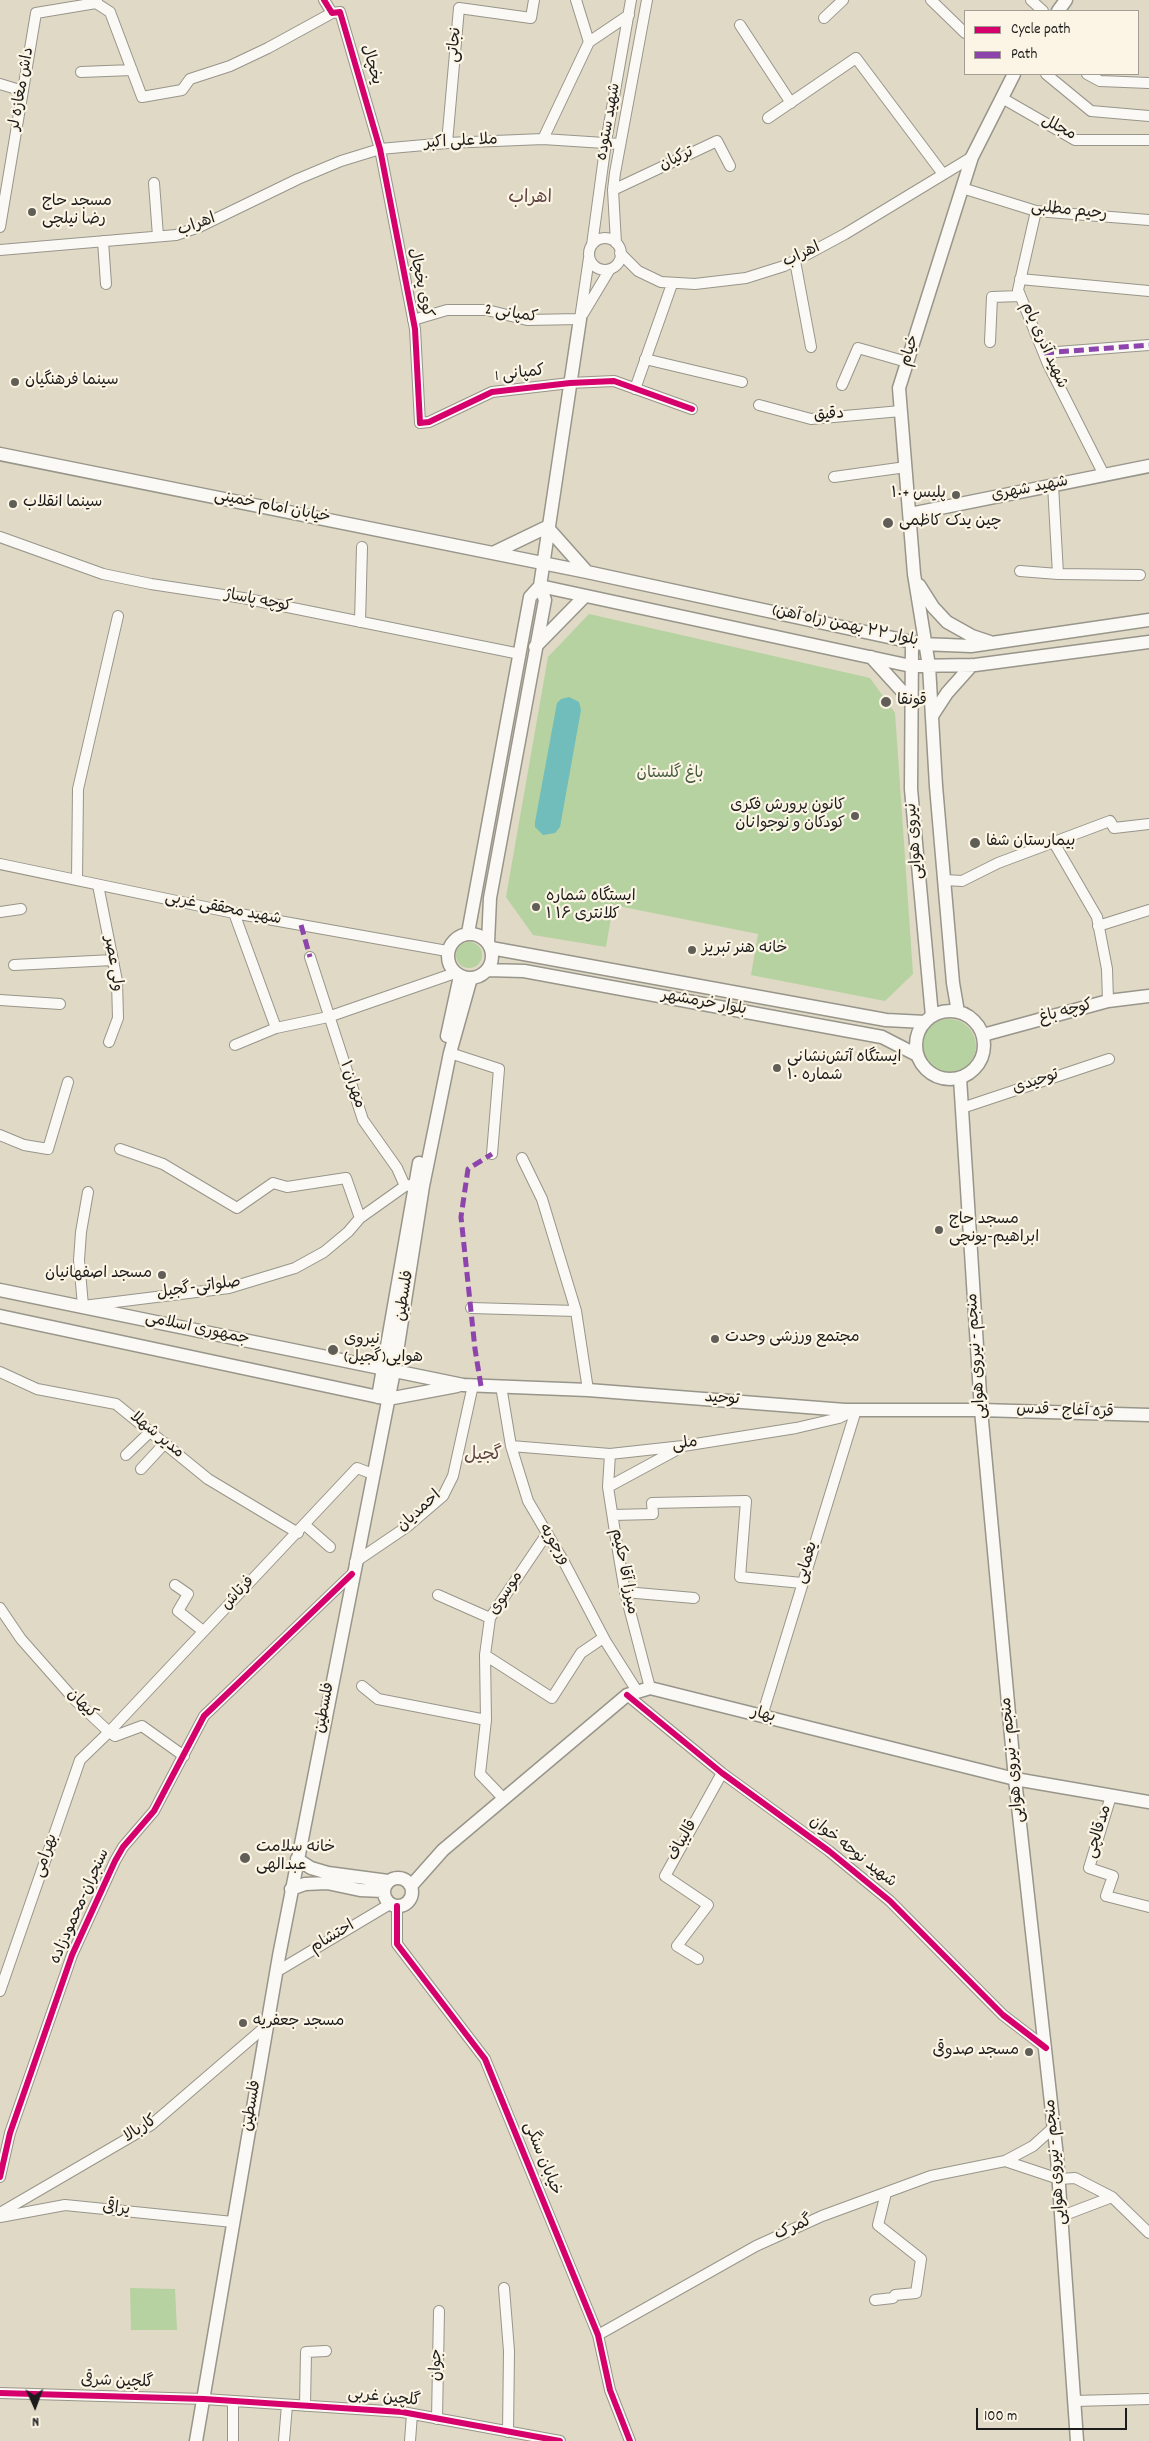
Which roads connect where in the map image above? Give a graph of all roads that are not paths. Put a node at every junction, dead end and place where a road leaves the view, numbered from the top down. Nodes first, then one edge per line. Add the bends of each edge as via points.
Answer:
1 (324, 0) edge
2 (534, 0) edge
3 (576, 0) edge
4 (632, 0) edge
5 (647, 0) edge
6 (843, 0) edge
7 (931, 0) edge
8 (1031, 0) edge
9 (97, 1) edge
10 (1042, 10) edge
11 (332, 13) junction
12 (629, 15) junction
13 (824, 18) dead end
14 (740, 25) dead end
15 (964, 32) edge
16 (589, 42) junction
17 (132, 70) junction
18 (81, 72) dead end
19 (1011, 75) edge
20 (1047, 75) edge
21 (1089, 75) edge
22 (1149, 83) edge
23 (0, 84) edge
24 (23, 91) junction
25 (1002, 98) junction
26 (790, 103) junction
27 (1149, 116) edge
28 (768, 118) dead end
29 (543, 139) junction
30 (1149, 140) edge
31 (606, 142) junction
32 (447, 143) junction
33 (620, 144) junction
34 (380, 149) junction
35 (972, 157) junction
36 (730, 166) dead end
37 (943, 174) junction
38 (4, 181) edge
39 (154, 183) dead end
40 (962, 188) junction
41 (613, 190) junction
42 (1036, 211) junction
43 (1149, 220) edge
44 (0, 227) edge
45 (158, 236) junction
46 (103, 241) junction
47 (592, 245) junction
48 (618, 248) junction
49 (0, 250) edge
50 (589, 258) junction
51 (795, 261) junction
52 (610, 269) junction
53 (1020, 279) junction
54 (106, 284) dead end
55 (672, 284) junction
56 (1149, 291) edge
57 (1020, 296) junction
58 (413, 320) junction
59 (580, 320) junction
60 (990, 342) dead end
61 (1149, 345) edge
62 (811, 347) dead end
63 (1044, 353) junction
64 (645, 360) junction
65 (907, 362) junction
66 (742, 382) dead end
67 (570, 383) junction
68 (842, 385) dead end
69 (635, 389) junction
70 (759, 405) dead end
71 (692, 410) dead end
72 (901, 411) junction
73 (420, 423) joint
74 (0, 454) edge
75 (1149, 466) edge
76 (906, 467) junction
77 (1104, 475) junction
78 (834, 476) dead end
79 (1053, 485) junction
80 (910, 514) junction
81 (547, 527) junction
82 (0, 537) edge
83 (362, 547) dead end
84 (493, 553) junction
85 (543, 563) junction
86 (1020, 571) dead end
87 (587, 572) junction
88 (914, 574) junction
89 (1058, 574) junction
90 (1140, 575) dead end
91 (540, 586) junction
92 (585, 596) junction
93 (118, 616) dead end
94 (1149, 620) edge
95 (360, 622) junction
96 (912, 642) junction
97 (1149, 642) edge
98 (995, 643) junction
99 (926, 644) junction
100 (535, 647) junction
101 (520, 654) junction
102 (871, 657) junction
103 (972, 665) junction
104 (911, 666) junction
105 (929, 666) junction
106 (911, 701) junction
107 (932, 716) junction
108 (1149, 824) edge
109 (1053, 841) junction
110 (0, 864) edge
111 (77, 880) junction
112 (945, 880) junction
113 (98, 884) junction
114 (21, 909) dead end
115 (1149, 910) edge
116 (0, 912) edge
117 (234, 913) junction
118 (1098, 926) junction
119 (468, 933) junction
120 (490, 946) junction
121 (448, 951) junction
122 (310, 957) dead end
123 (113, 960) junction
124 (14, 965) dead end
125 (487, 970) junction
126 (462, 976) junction
127 (662, 980) junction
128 (658, 996) junction
129 (1149, 996) edge
130 (0, 1000) edge
131 (1108, 1001) junction
132 (60, 1004) dead end
133 (958, 1012) junction
134 (328, 1017) junction
135 (928, 1019) junction
136 (276, 1028) junction
137 (983, 1035) junction
138 (109, 1042) dead end
139 (235, 1046) dead end
140 (450, 1053) junction
141 (917, 1055) junction
142 (1109, 1059) dead end
143 (960, 1078) junction
144 (68, 1082) dead end
145 (962, 1108) junction
146 (0, 1135) edge
147 (120, 1149) dead end
148 (492, 1154) dead end
149 (522, 1158) dead end
150 (414, 1186) junction
151 (88, 1192) dead end
152 (360, 1218) junction
153 (0, 1290) edge
154 (83, 1306) junction
155 (471, 1308) dead end
156 (576, 1310) junction
157 (0, 1316) edge
158 (389, 1370) junction
159 (0, 1372) edge
160 (468, 1385) junction
161 (501, 1386) junction
162 (588, 1390) junction
163 (383, 1398) junction
164 (856, 1410) junction
165 (981, 1410) junction
166 (1149, 1415) edge
167 (151, 1431) junction
168 (165, 1443) junction
169 (511, 1446) junction
170 (683, 1446) junction
171 (610, 1454) junction
172 (126, 1455) dead end
173 (141, 1469) dead end
174 (373, 1474) junction
175 (608, 1487) junction
176 (612, 1515) junction
177 (301, 1529) junction
178 (546, 1535) junction
179 (330, 1547) dead end
180 (354, 1568) junction
181 (802, 1583) junction
182 (175, 1585) dead end
183 (625, 1592) junction
184 (438, 1595) dead end
185 (694, 1598) dead end
186 (0, 1608) edge
187 (490, 1618) junction
188 (203, 1631) junction
189 (603, 1638) junction
190 (485, 1654) junction
191 (362, 1686) dead end
192 (650, 1688) junction
193 (632, 1693) junction
194 (762, 1716) junction
195 (486, 1720) junction
196 (109, 1732) junction
197 (184, 1756) junction
198 (722, 1773) junction
199 (1015, 1779) junction
200 (1111, 1796) junction
201 (504, 1799) junction
202 (1149, 1802) edge
203 (297, 1859) junction
204 (432, 1860) junction
205 (390, 1883) junction
206 (411, 1886) junction
207 (291, 1890) junction
208 (394, 1905) junction
209 (1149, 1907) edge
210 (698, 1959) dead end
211 (276, 1972) junction
212 (0, 1991) edge
213 (266, 2026) junction
214 (1046, 2048) junction
215 (1054, 2127) junction
216 (5, 2133) edge
217 (1005, 2161) junction
218 (0, 2178) edge
219 (1059, 2179) junction
220 (886, 2193) junction
221 (1112, 2197) junction
222 (0, 2215) edge
223 (1062, 2216) junction
224 (234, 2222) junction
225 (1149, 2232) edge
226 (504, 2288) dead end
227 (875, 2300) dead end
228 (439, 2310) dead end
229 (598, 2335) junction
230 (326, 2351) dead end
231 (0, 2393) edge
232 (204, 2399) junction
233 (1149, 2399) edge
234 (233, 2401) junction
235 (1074, 2401) junction
236 (287, 2405) junction
237 (305, 2406) junction
238 (412, 2414) junction
239 (437, 2419) junction
240 (508, 2432) junction
241 (196, 2441) edge
242 (233, 2441) edge
243 (284, 2441) edge
244 (410, 2441) edge
245 (560, 2441) edge
246 (630, 2441) edge
247 (1077, 2441) edge

1 - 11 street, یخچال
2 - 32 street, نجاتی via 531,18 458,8
3 - 16 street
4 - 12 street, شهید ستوده
5 - 33 street, شهید ستوده
6 - 13 street
7 - 15 street
8 - 10 street
9 - 17 street via 110,12
9 - 24 street, داش مغازه لر via 36,13
11 - 17 street via 230,66 190,79 182,90 142,97
11 - 34 street, یخچال via 340,12
12 - 16 street
12 - 31 street, شهید ستوده
14 - 26 street
16 - 29 street
17 - 18 street
19 - 25 main road, خیام
20 - 27 street via 1091,111
21 - 22 street via 1100,81
23 - 24 street
24 - 38 street, داش مغازه لر
25 - 30 street, مجلل via 1075,140
25 - 35 main road, خیام
26 - 28 street
26 - 37 street via 856,58
29 - 31 street, ملا علی اکبر
29 - 32 street, ملا علی اکبر
31 - 33 street, ملا علی اکبر
31 - 47 street, شهید ستوده
32 - 34 street, ملا علی اکبر
33 - 41 street, شهید ستوده
34 - 45 street, اهراب via 298,179 199,228
34 - 58 street, کوی یخچال
35 - 37 street, اهراب
35 - 40 main road, خیام
36 - 41 street, ترکیان via 717,141
37 - 51 street, اهراب via 846,234
38 - 44 street, داش مغازه لر
39 - 45 street
40 - 42 street, رحیم مطلبی
40 - 65 main road, خیام
41 - 48 street, شهید ستوده
42 - 43 street, رحیم مطلبی
42 - 53 street, شهید آذری یام
45 - 46 street, اهراب
46 - 49 street, اهراب
46 - 54 street
47 - 48 street via 603,238
47 - 50 street
48 - 52 street via 618,263
48 - 55 street, اهراب via 638,271
50 - 52 street via 595,266
50 - 59 street
51 - 55 street, اهراب via 730,281
51 - 62 street
52 - 59 street
53 - 56 street
53 - 57 street, شهید آذری یام
55 - 64 street
57 - 60 street via 992,296
57 - 63 street, شهید آذری یام
58 - 59 street, کمپانی 2 via 447,310 487,310 527,320
58 - 73 street, کوی یخچال
59 - 67 main road
61 - 63 street
63 - 77 street, شهید آذری یام
64 - 66 street
64 - 69 street
65 - 68 street via 858,348
65 - 72 main road, خیام via 899,388
67 - 69 street, کمپانی 1 via 614,381
67 - 73 street, کمپانی 1 via 492,392 429,422
67 - 81 main road
69 - 71 street, کمپانی 1
70 - 72 street, دقیق via 811,419
72 - 76 main road, خیام
74 - 84 main road, خیابان امام خمینی
75 - 77 main road, شهید شهری
76 - 78 street
76 - 80 main road, خیام
77 - 79 main road, شهید شهری
79 - 80 main road, شهید شهری
79 - 89 street
80 - 88 main road, خیام
81 - 84 main road
81 - 85 main road
81 - 87 main road
82 - 95 street, کوچه پاساژ via 103,574
83 - 95 street
84 - 85 main road, خیابان امام خمینی
85 - 87 main road, بلوار ۲۲ بهمن (راه آهن)
85 - 91 main road
86 - 89 street
87 - 96 main road, بلوار ۲۲ بهمن (راه آهن)
88 - 98 main road via 921,591 947,622 972,636
88 - 99 main road, خیام
89 - 90 street
91 - 92 main road, بلوار ۲۲ بهمن (راه آهن)
91 - 100 main road via 545,600
91 - 101 main road via 530,596
92 - 100 main road
92 - 102 main road, بلوار ۲۲ بهمن (راه آهن)
93 - 111 street via 78,789
94 - 98 main road, بلوار ۲۲ بهمن (راه آهن)
95 - 101 street, کوچه پاساژ
96 - 99 main road, بلوار ۲۲ بهمن (راه آهن)
96 - 104 main road, نیروی هوایی
97 - 103 main road, بلوار ۲۲ بهمن (راه آهن)
98 - 99 main road, بلوار ۲۲ بهمن (راه آهن) via 971,646
99 - 105 main road, خیام
100 - 120 main road via 490,898
101 - 119 main road
102 - 104 main road, بلوار ۲۲ بهمن (راه آهن)
102 - 106 main road
103 - 105 main road, بلوار ۲۲ بهمن (راه آهن)
103 - 107 main road
104 - 105 main road, بلوار ۲۲ بهمن (راه آهن)
104 - 106 main road, نیروی هوایی
105 - 107 main road, نیروی هوایی
106 - 135 main road, نیروی هوایی via 911,790
107 - 112 main road, نیروی هوایی
108 - 109 street via 1114,828 1110,821
109 - 112 street via 962,881
109 - 118 street
110 - 111 street, شهید محققی غربی
111 - 113 street, شهید محققی غربی
112 - 133 main road, نیروی هوایی
113 - 117 street, شهید محققی غربی
113 - 123 street, ولی عصر
114 - 116 street
115 - 118 street
117 - 121 street, شهید محققی غربی
117 - 136 street
118 - 131 street via 1107,969
119 - 120 main road via 480,936
119 - 121 main road via 453,941
120 - 125 main road via 492,960
120 - 127 main road, بلوار خرمشهر
121 - 126 main road via 448,963
122 - 134 street, مهران ۱
123 - 124 street
123 - 138 street, ولی عصر via 118,1018
125 - 126 main road
125 - 128 main road, بلوار خرمشهر via 524,971
126 - 134 street
126 - 140 main road, فلسطین
126 - 150 main road, فلسطین
127 - 128 main road
127 - 135 main road, بلوار خرمشهر via 886,1020
128 - 141 main road, بلوار خرمشهر via 882,1037
129 - 131 main road, کوچه باغ
130 - 132 street
131 - 137 main road, کوچه باغ
133 - 135 main road via 940,1012
133 - 137 main road via 974,1020
134 - 136 street
134 - 150 street, مهران ۱ via 364,1120 396,1168
135 - 141 main road via 917,1037
136 - 139 street
137 - 143 main road via 980,1061
140 - 148 street via 499,1069
140 - 150 main road, فلسطین
141 - 143 main road via 934,1075
142 - 145 street, توحیدی
143 - 145 main road, منجم - نیروی هوایی
144 - 146 street via 48,1148 24,1145
145 - 165 main road, منجم - نیروی هوایی
147 - 152 street via 163,1164 237,1208 272,1183 288,1188 346,1178
149 - 156 street via 542,1200
150 - 152 street, صلواتی-گجیل
150 - 158 main road, فلسطین
151 - 154 street via 79,1260
152 - 154 street, صلواتی-گجیل via 324,1252 272,1276 229,1288
153 - 154 main road, جمهوری اسلامی
154 - 158 main road, جمهوری اسلامی
155 - 156 street
156 - 162 street
157 - 163 main road, جمهوری اسلامی
158 - 160 main road, جمهوری اسلامی
158 - 163 main road, فلسطین
159 - 167 street, مدیر شهلا via 37,1389 116,1404
160 - 161 main road, توحید
160 - 163 main road
160 - 180 street, احمدیان via 452,1476 443,1496
161 - 162 main road, توحید
161 - 169 street, ورجویه
162 - 164 main road, توحید
163 - 174 main road, فلسطین
164 - 165 main road, توحید
164 - 170 street, ملی via 839,1418 796,1428
164 - 181 street, یغمایی
165 - 166 main road, قره آغاج - قدس
165 - 199 main road, منجم - نیروی هوایی
167 - 168 street, مدیر شهلا
167 - 172 street
168 - 173 street
168 - 177 street, مدیر شهلا via 208,1479
169 - 171 street, ملی
169 - 178 street, ورجویه via 528,1501
170 - 171 street, ملی
170 - 175 street
171 - 175 street, میرزا آقا حکیم
174 - 177 street, فرتاش via 357,1468
174 - 180 main road, فلسطین
175 - 176 street, میرزا آقا حکیم
176 - 181 street via 653,1514 652,1503 746,1501 740,1577
176 - 183 street, میرزا آقا حکیم
177 - 179 street, مدیر شهلا
177 - 188 street, فرتاش
178 - 187 street, موسوی
178 - 189 street, ورجویه via 564,1562
180 - 197 street, سنجران-محمودزاده via 204,1716
180 - 203 main road, فلسطین
181 - 194 street, یغمایی
182 - 188 street via 188,1594 178,1611
183 - 185 street
183 - 192 street, میرزا آقا حکیم
184 - 187 street
186 - 196 street, کیهان via 21,1639 62,1686
187 - 190 street, موسوی
188 - 196 street, فرتاش
189 - 190 street via 581,1652 552,1698
189 - 193 street, ورجویه
190 - 195 street, موسوی
191 - 195 street via 378,1699
192 - 193 main road, بهار
192 - 194 main road, بهار
193 - 198 street, شهید نوحه خوان
193 - 201 main road, بهار
194 - 199 main road, بهار
195 - 201 street, موسوی via 480,1774
196 - 197 street, کیهان via 115,1736 142,1726
196 - 212 street, بهرامی via 80,1760
197 - 216 street, سنجران-محمودزاده via 154,1811 115,1861 72,1955
198 - 210 street, قالیباف via 665,1876 708,1905 677,1946
198 - 214 street, شهید نوحه خوان via 829,1851 890,1901 1003,2014
199 - 200 main road, بهار
199 - 214 main road, منجم - نیروی هوایی
200 - 202 main road, بهار
200 - 209 street, مدقالچی via 1089,1868 1113,1876 1106,1896
201 - 204 main road, بهار
203 - 205 main road via 328,1873
203 - 207 main road, فلسطین
204 - 205 main road, بهار
204 - 206 main road, بهار
205 - 206 main road via 406,1880
205 - 207 main road via 360,1890 327,1883 305,1884
205 - 208 main road via 385,1898
206 - 208 main road via 409,1900
207 - 211 main road, فلسطین
208 - 211 street, احتشام
208 - 229 street, خیابان سنگی via 397,1944 485,2058
211 - 213 main road, فلسطین
213 - 222 street, کاربالا via 151,2125
213 - 224 main road, فلسطین
214 - 215 main road, منجم - نیروی هوایی
215 - 217 street, گمرک via 1033,2146
215 - 219 main road, منجم - نیروی هوایی
216 - 218 street, سنجران-محمودزاده
217 - 219 street, گمرک
217 - 220 street, گمرک via 931,2176
219 - 221 street, گمرک via 1075,2178
219 - 223 main road, منجم - نیروی هوایی
220 - 227 street via 878,2225 921,2259 916,2293
220 - 229 street, گمرک via 822,2216 756,2246
221 - 223 street
221 - 225 street, گمرک
222 - 224 street, یراقی via 65,2205
223 - 235 main road, منجم - نیروی هوایی
224 - 232 main road, فلسطین
226 - 240 street via 509,2351
228 - 239 street, جوان
229 - 246 street, خیابان سنگی via 610,2390
230 - 237 street via 306,2352
231 - 232 street, گلچین شرقی
232 - 234 street, گلچین غربی
232 - 241 main road, فلسطین
233 - 235 street
234 - 236 street, گلچین غربی
234 - 242 street
235 - 247 main road, منجم - نیروی هوایی
236 - 237 street, گلچین غربی
236 - 243 street
237 - 238 street, گلچین غربی
238 - 239 street, گلچین غربی
238 - 244 street
239 - 240 street, گلچین غربی
240 - 245 street, گلچین غربی

